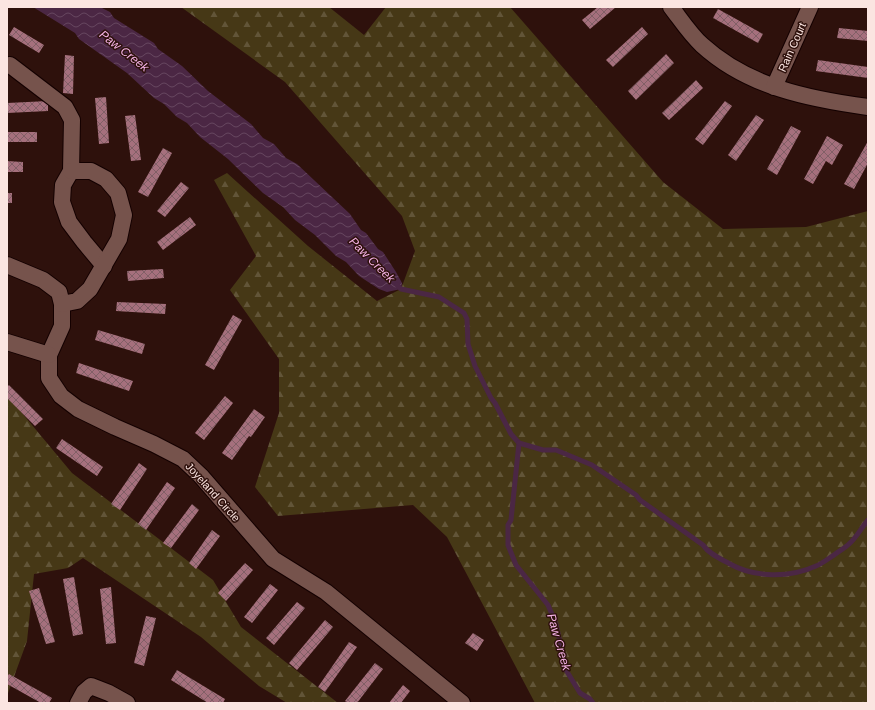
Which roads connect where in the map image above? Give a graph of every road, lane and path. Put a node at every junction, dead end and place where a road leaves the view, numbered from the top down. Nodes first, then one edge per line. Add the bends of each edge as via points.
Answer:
1 (672, 7) edge
2 (810, 7) edge
3 (10, 65) dead end
4 (774, 87) junction
5 (868, 107) edge
6 (71, 171) junction
7 (7, 265) edge
8 (104, 266) junction
9 (62, 304) junction
10 (7, 342) edge
11 (49, 355) junction
12 (78, 703) edge
13 (127, 703) edge
14 (462, 703) edge

1 - 4 street via 684,25 722,60 755,80
2 - 4 street, Rain Court
3 - 6 street via 65,107 72,120
4 - 5 street via 798,95
6 - 8 street via 63,185 62,202 69,222
6 - 8 street via 92,171 106,179 118,193 124,215 119,239
7 - 9 street, Joyeland Circle via 43,280 59,292
8 - 9 street via 90,289 77,301
9 - 11 street, Joyeland Circle via 62,326
10 - 11 street
11 - 14 street, Joyeland Circle via 49,378 61,396 78,409 183,459 201,476 273,559 326,592
12 - 13 street via 91,686

